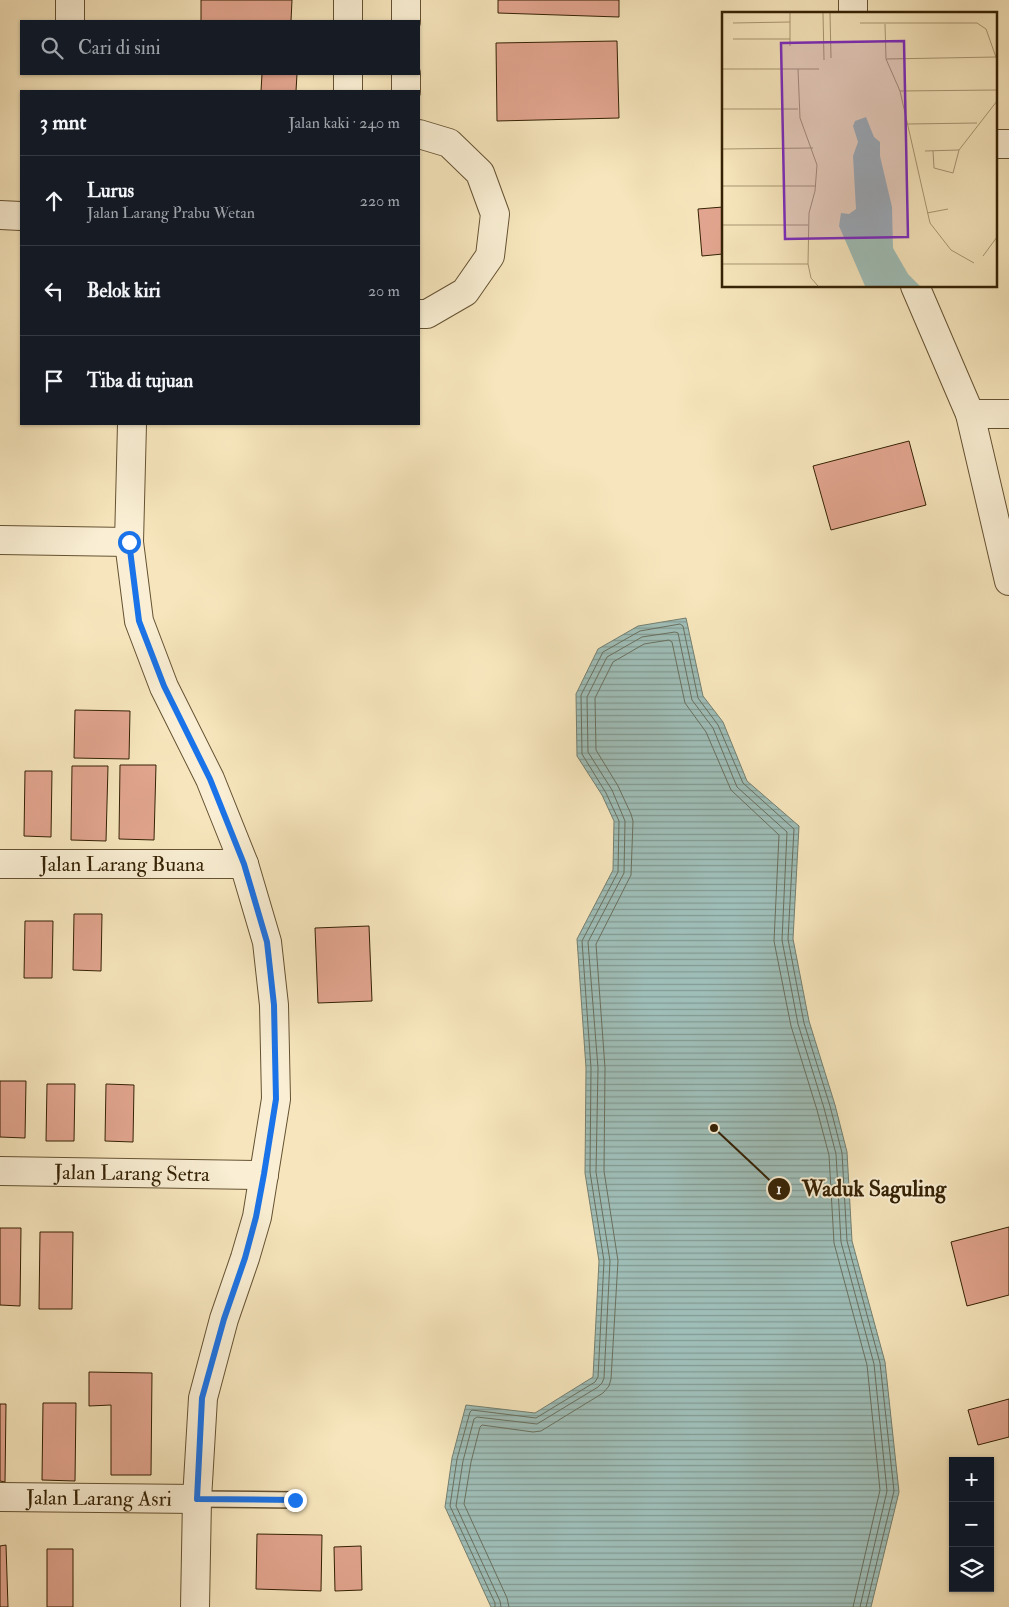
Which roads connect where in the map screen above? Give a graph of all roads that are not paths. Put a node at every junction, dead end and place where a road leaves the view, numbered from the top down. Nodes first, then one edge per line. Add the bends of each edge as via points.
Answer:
1 (70, 0) edge
2 (348, 0) edge
3 (406, 0) edge
4 (70, 20) edge
5 (348, 20) edge
6 (406, 20) edge
7 (348, 75) edge
8 (406, 75) edge
9 (348, 90) edge
10 (406, 90) edge
11 (420, 134) edge
12 (996, 144) edge
13 (1009, 144) edge
14 (0, 215) edge
15 (20, 216) edge
16 (916, 288) edge
17 (420, 314) edge
18 (970, 414) junction
19 (1009, 414) edge
20 (132, 425) edge
21 (0, 540) edge
22 (129, 542) junction
23 (1009, 581) edge
24 (0, 864) edge
25 (244, 864) junction
26 (0, 1171) edge
27 (264, 1174) junction
28 (0, 1497) edge
29 (197, 1499) junction
30 (295, 1500) dead end
31 (195, 1607) edge

1 - 4 street
2 - 5 street
3 - 6 street
7 - 9 street
8 - 10 street
11 - 17 street via 449,143 480,173 495,214 490,256 465,292 428,314
12 - 13 street
14 - 15 street
16 - 18 street
18 - 19 street
18 - 23 street
20 - 22 street
21 - 22 street
22 - 25 street via 139,621 164,686 210,779
24 - 25 street, Jalan Larang Buana
25 - 27 street via 267,942 274,1005 276,1099
26 - 27 street, Jalan Larang Setra
27 - 29 street via 245,1258 202,1398
28 - 29 street, Jalan Larang Asri
29 - 30 lane
29 - 31 street

